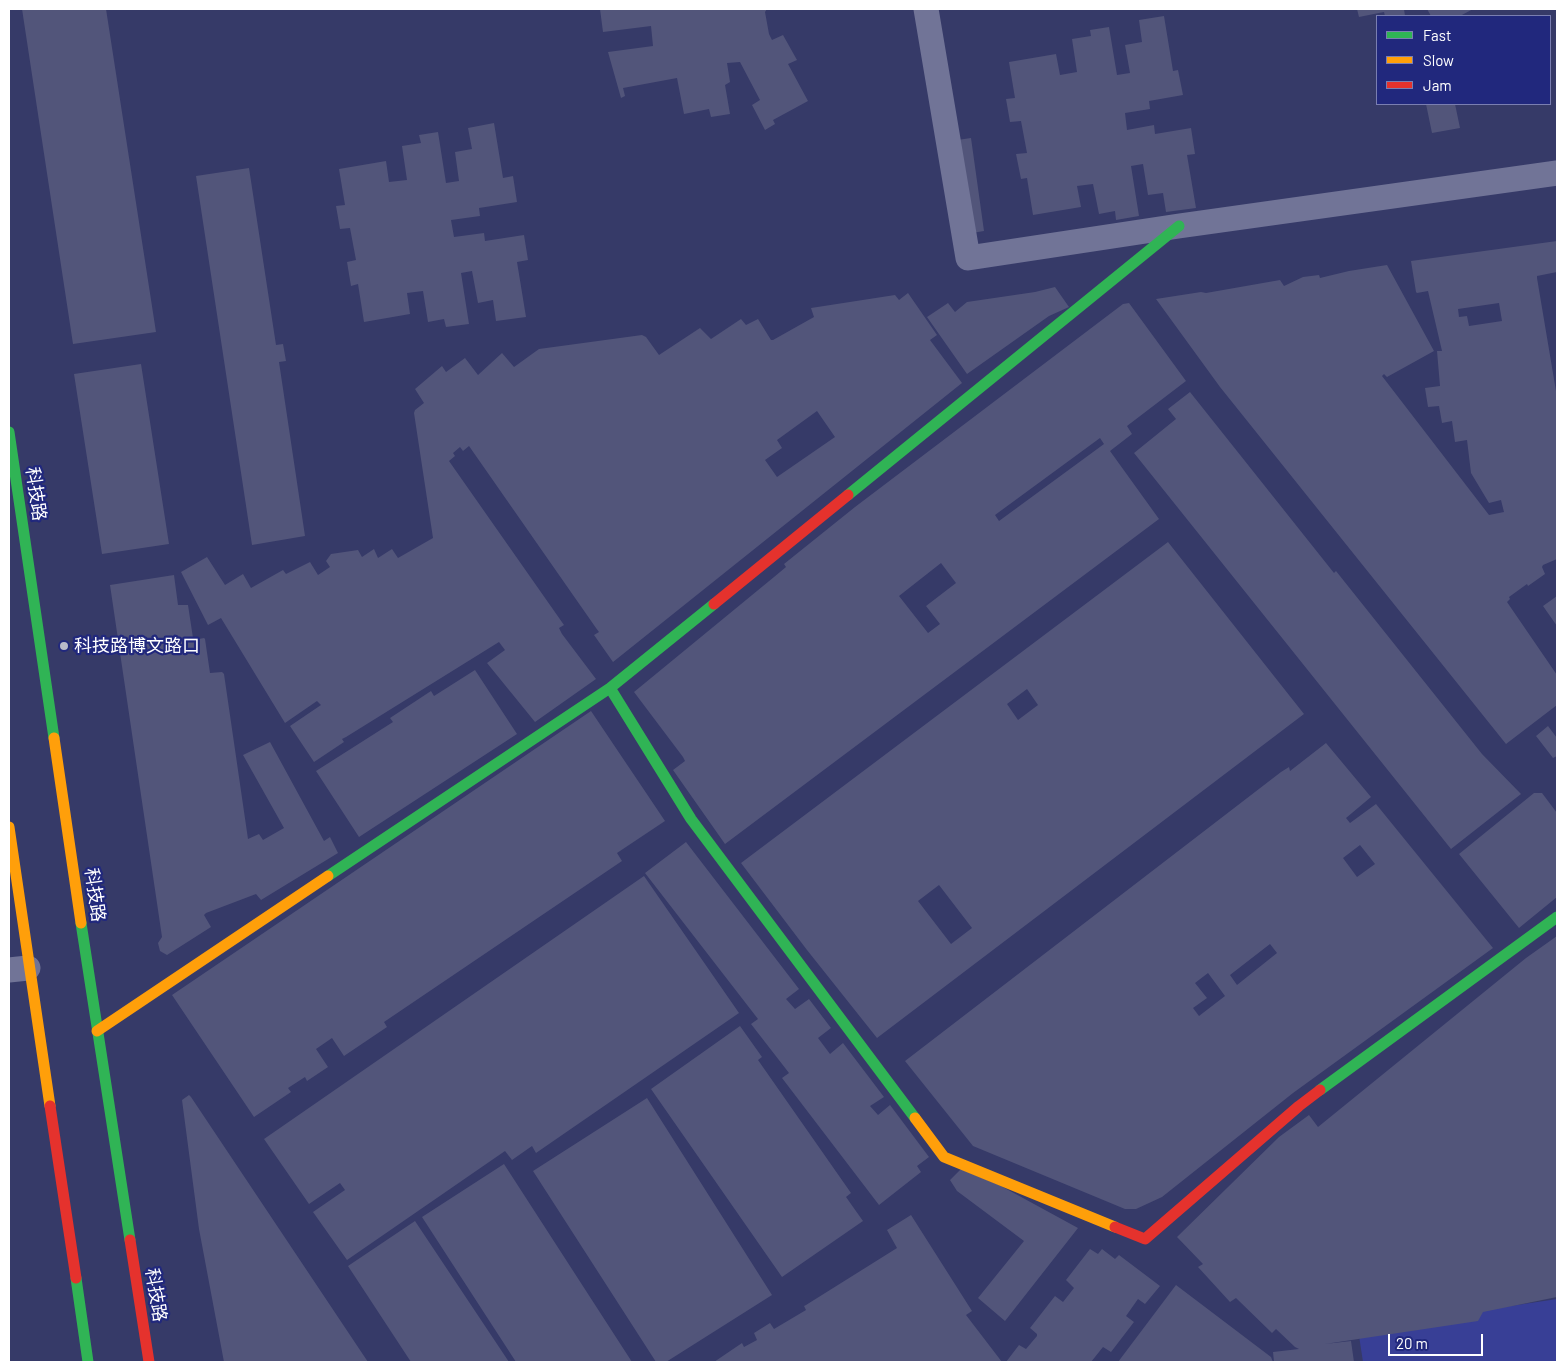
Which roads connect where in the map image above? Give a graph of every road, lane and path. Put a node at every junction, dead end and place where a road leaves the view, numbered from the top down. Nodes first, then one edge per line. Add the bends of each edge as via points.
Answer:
1 (926, 9) edge
2 (1557, 173) edge
3 (1179, 226) junction
4 (9, 432) edge
5 (610, 688) junction
6 (9, 827) edge
7 (1557, 917) edge
8 (18, 969) edge
9 (98, 1031) junction
10 (88, 1362) edge
11 (148, 1362) edge

1 - 3 street via 968,258
2 - 3 street
3 - 5 street
4 - 9 street, 科技路
5 - 7 street via 691,819 944,1157 1145,1240 1299,1106
5 - 9 street
6 - 8 street
8 - 10 street
9 - 11 street, 科技路

